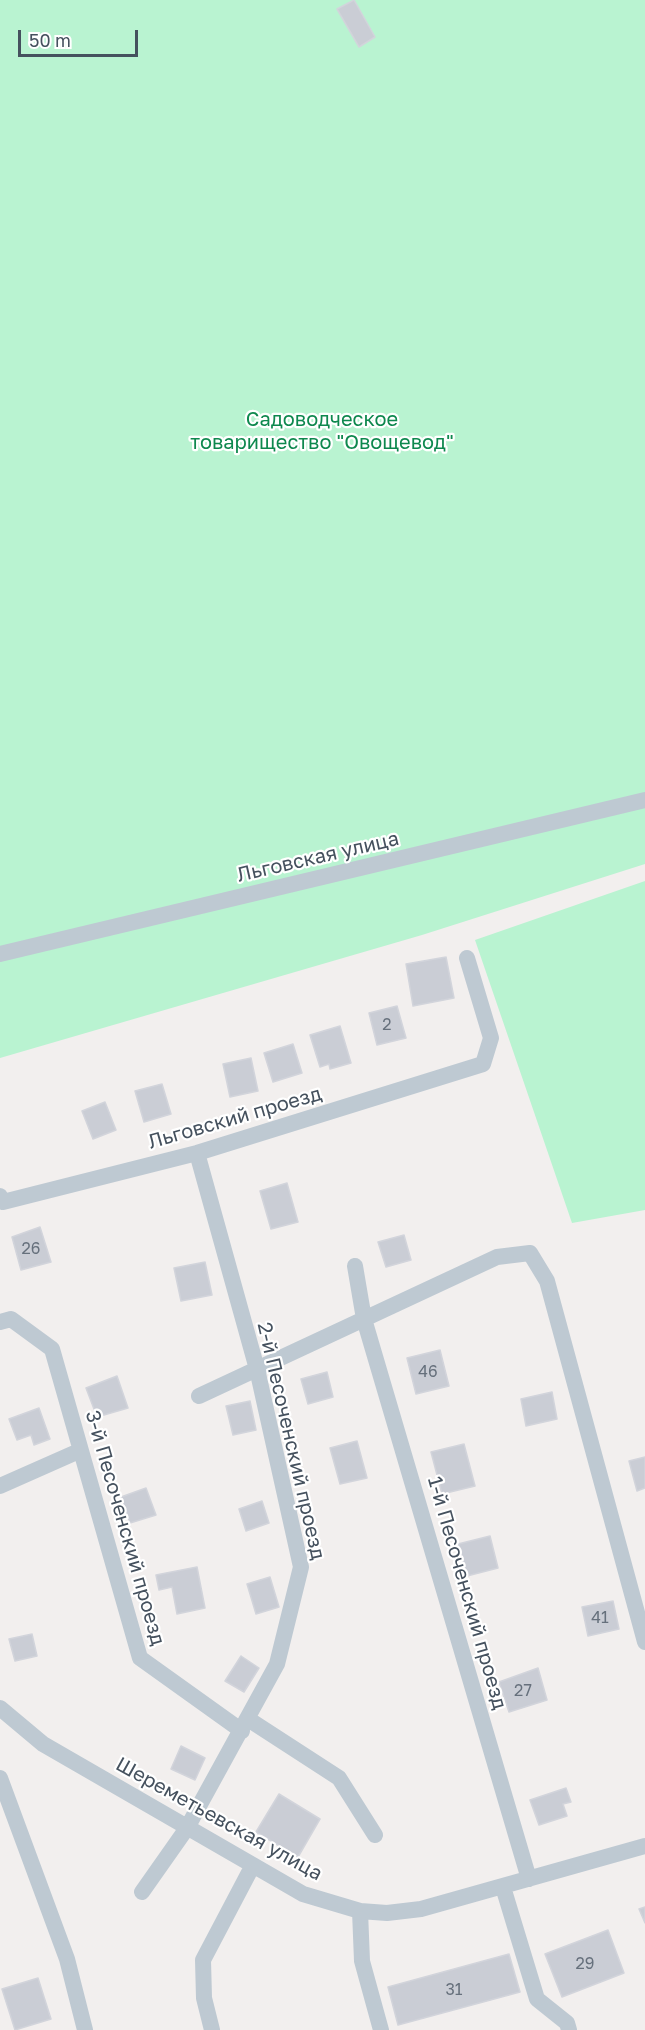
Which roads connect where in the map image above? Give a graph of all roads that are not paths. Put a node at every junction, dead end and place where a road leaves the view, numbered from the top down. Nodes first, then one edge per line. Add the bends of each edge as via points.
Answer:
1 (645, 800) edge
2 (0, 954) edge
3 (467, 958) dead end
4 (197, 1153) junction
5 (0, 1196) edge
6 (355, 1266) dead end
7 (364, 1319) junction
8 (0, 1322) edge
9 (256, 1369) junction
10 (199, 1396) dead end
11 (79, 1451) junction
12 (0, 1486) edge
13 (645, 1642) edge
14 (0, 1708) edge
15 (245, 1725) junction
16 (0, 1778) edge
17 (188, 1828) junction
18 (375, 1835) dead end
19 (645, 1846) edge
20 (253, 1865) junction
21 (529, 1879) junction
22 (503, 1887) junction
23 (142, 1892) dead end
24 (360, 1911) junction
25 (85, 2030) edge
26 (212, 2030) edge
27 (381, 2030) edge
28 (569, 2030) edge

1 - 2 street, Льговская улица
3 - 4 street, Льговский проезд via 491,1038 483,1064
4 - 5 street, Льговский проезд via 3,1202
4 - 9 street, 2-й Песоченский проезд
6 - 7 street, 1-й Песоченский проезд
7 - 9 street
7 - 13 street via 497,1257 530,1253 547,1281
7 - 21 street, 1-й Песоченский проезд
8 - 11 street, 3-й Песоченский проезд via 11,1319 52,1349
9 - 10 street
9 - 15 street, 2-й Песоченский проезд via 301,1567 277,1664
11 - 12 street
11 - 15 street, 3-й Песоченский проезд via 140,1658
14 - 17 street, Шереметьевская улица via 43,1744
15 - 17 street, 2-й Песоченский проезд
15 - 18 street, 3-й Песоченский проезд via 339,1778
16 - 25 street via 67,1959
17 - 20 street, Шереметьевская улица
17 - 23 street, 2-й Песоченский проезд
19 - 21 street, Шереметьевская улица
20 - 24 street, Шереметьевская улица via 303,1894
20 - 26 street via 203,1960 204,1998
21 - 22 street, Шереметьевская улица
22 - 24 street, Шереметьевская улица via 421,1910
22 - 28 street via 537,1999 567,2023
24 - 27 street via 362,1961

